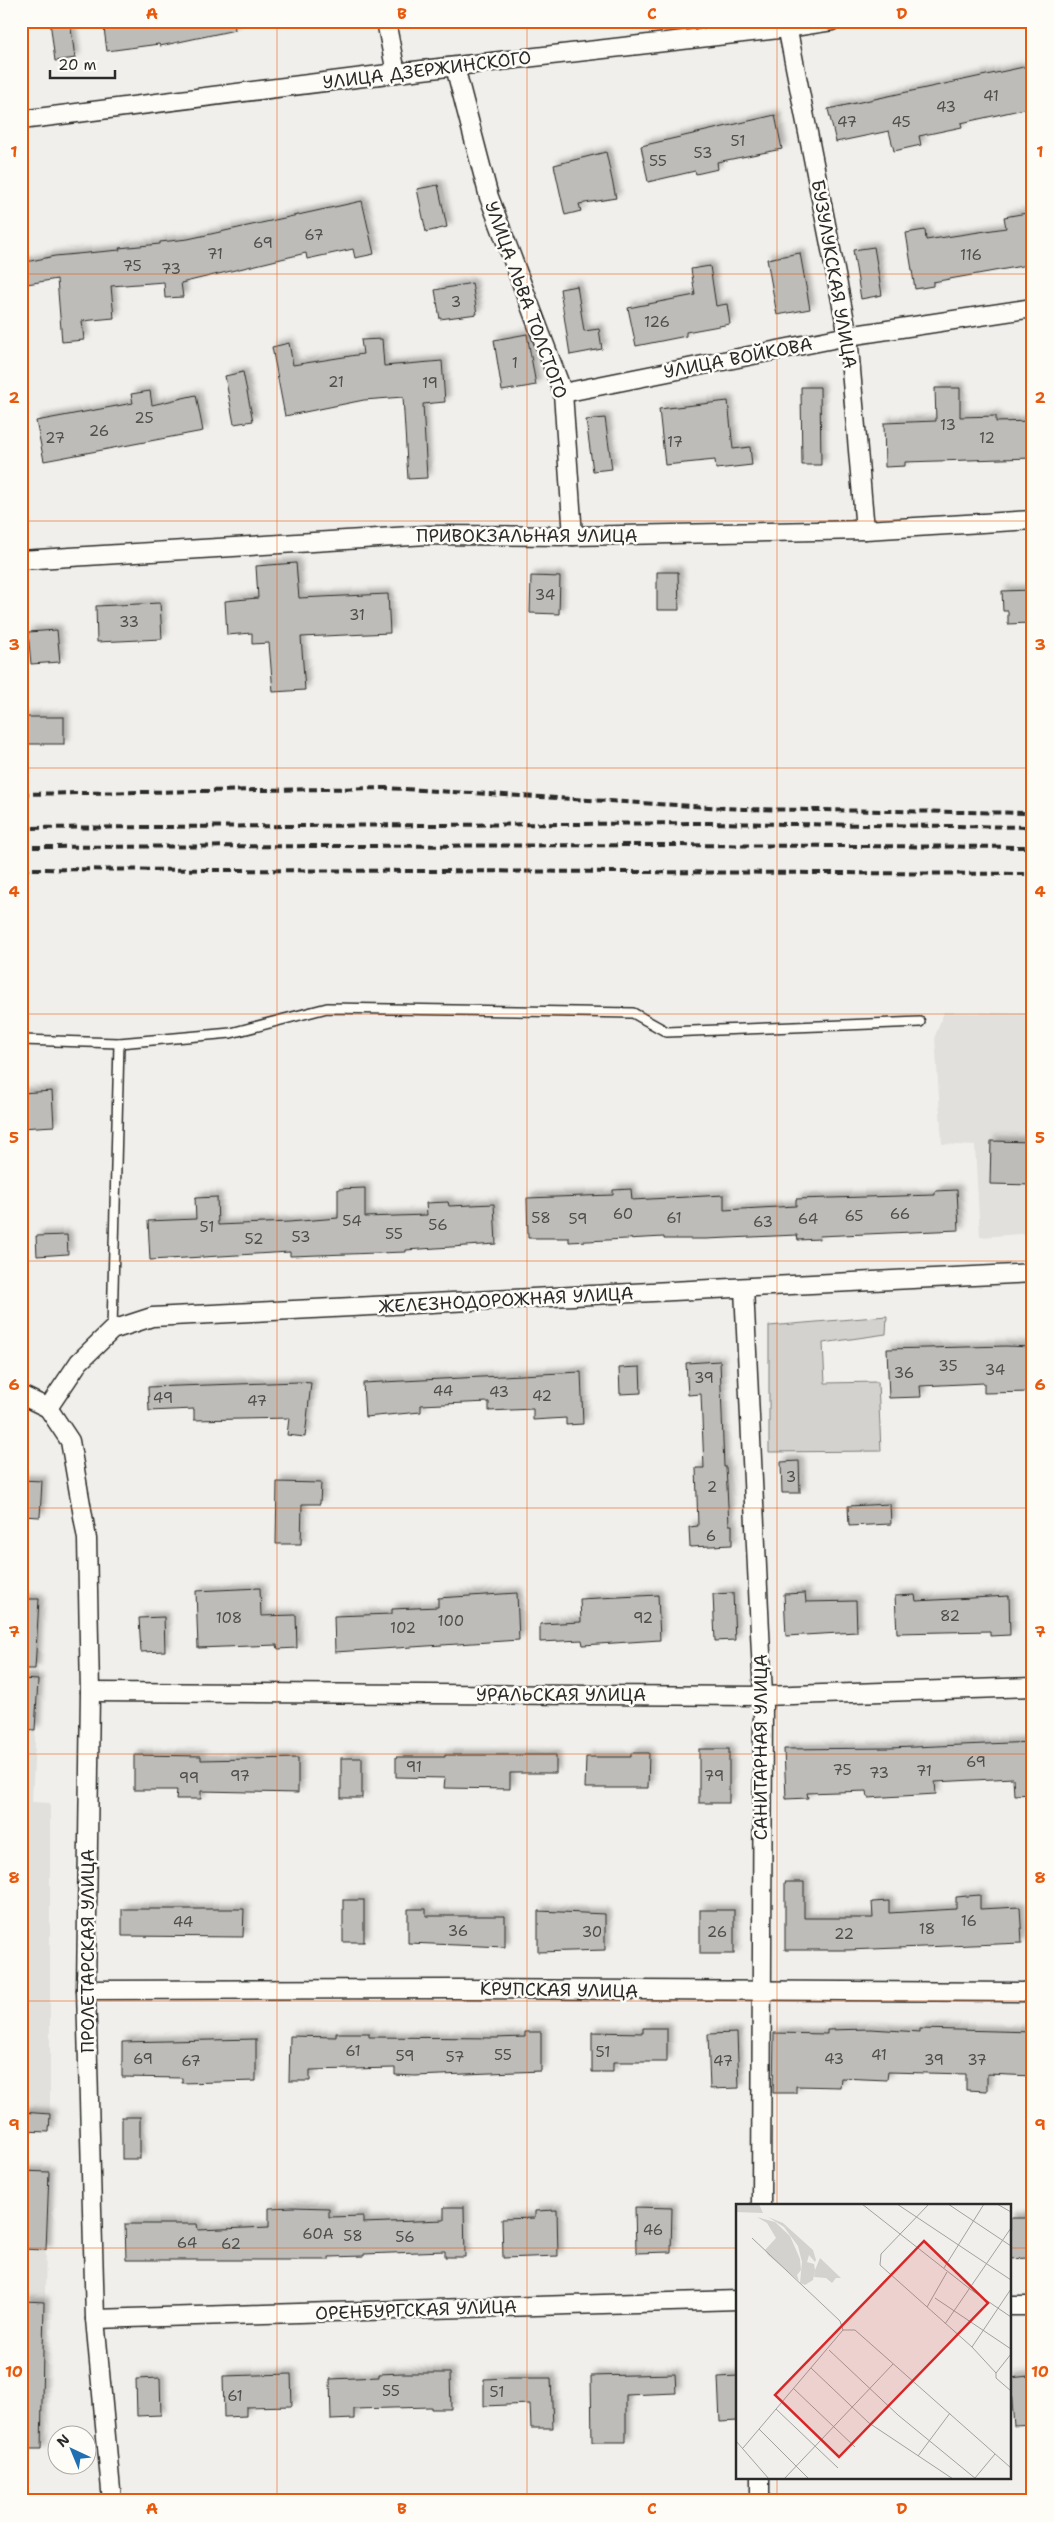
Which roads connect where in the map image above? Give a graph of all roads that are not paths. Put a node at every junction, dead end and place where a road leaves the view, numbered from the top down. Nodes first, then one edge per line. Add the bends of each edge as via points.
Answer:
1 (386, 21) edge
2 (832, 21) edge
3 (787, 25) edge
4 (455, 67) junction
5 (396, 73) junction
6 (21, 120) edge
7 (1033, 308) edge
8 (848, 336) junction
9 (563, 393) junction
10 (1033, 520) edge
11 (865, 530) junction
12 (573, 536) junction
13 (21, 560) edge
14 (920, 1022) dead end
15 (21, 1040) edge
16 (119, 1043) junction
17 (1033, 1274) edge
18 (744, 1288) junction
19 (112, 1330) junction
20 (21, 1395) edge
21 (48, 1408) junction
22 (1033, 1687) edge
23 (90, 1692) junction
24 (763, 1696) junction
25 (86, 1990) junction
26 (1033, 1990) edge
27 (761, 1992) junction
28 (761, 2204) edge
29 (736, 2300) edge
30 (1012, 2306) edge
31 (1033, 2306) edge
32 (95, 2319) junction
33 (760, 2480) edge
34 (112, 2501) edge
35 (760, 2501) edge

1 - 5 street
2 - 3 street, УЛИЦА ДЗЕРЖИНСКОГО
3 - 4 street, УЛИЦА ДЗЕРЖИНСКОГО
3 - 8 street, БУЗУЛУКСКАЯ УЛИЦА
4 - 5 street, УЛИЦА ДЗЕРЖИНСКОГО
4 - 9 street, УЛИЦА ЛЬВА ТОЛСТОГО via 489,197
5 - 6 street, УЛИЦА ДЗЕРЖИНСКОГО
7 - 8 street, УЛИЦА ВОЙКОВА
8 - 9 street, УЛИЦА ВОЙКОВА
8 - 11 street, БУЗУЛУКСКАЯ УЛИЦА
9 - 12 street, УЛИЦА ЛЬВА ТОЛСТОГО
10 - 11 street, ПРИВОКЗАЛЬНАЯ УЛИЦА
11 - 12 street, ПРИВОКЗАЛЬНАЯ УЛИЦА
12 - 13 street, ПРИВОКЗАЛЬНАЯ УЛИЦА via 427,535
14 - 16 lane via 667,1032 633,1013 326,1008 231,1033
15 - 16 lane
16 - 19 lane
17 - 18 street, ЖЕЛЕЗНОДОРОЖНАЯ УЛИЦА
18 - 19 street, ЖЕЛЕЗНОДОРОЖНАЯ УЛИЦА via 152,1317
18 - 24 street, САНИТАРНАЯ УЛИЦА
19 - 21 street, ЖЕЛЕЗНОДОРОЖНАЯ УЛИЦА via 79,1362
20 - 21 street
21 - 23 street, ПРОЛЕТАРСКАЯ УЛИЦА via 70,1441 87,1539
22 - 24 street, УРАЛЬСКАЯ УЛИЦА
23 - 24 street, УРАЛЬСКАЯ УЛИЦА
23 - 25 street, ПРОЛЕТАРСКАЯ УЛИЦА
24 - 27 street, САНИТАРНАЯ УЛИЦА
25 - 27 street, КРУПСКАЯ УЛИЦА
25 - 32 street, ПРОЛЕТАРСКАЯ УЛИЦА
26 - 27 street, КРУПСКАЯ УЛИЦА
27 - 28 street, САНИТАРНАЯ УЛИЦА
29 - 32 street, ОРЕНБУРГСКАЯ УЛИЦА
30 - 31 street
32 - 34 street, ПРОЛЕТАРСКАЯ УЛИЦА
33 - 35 street

